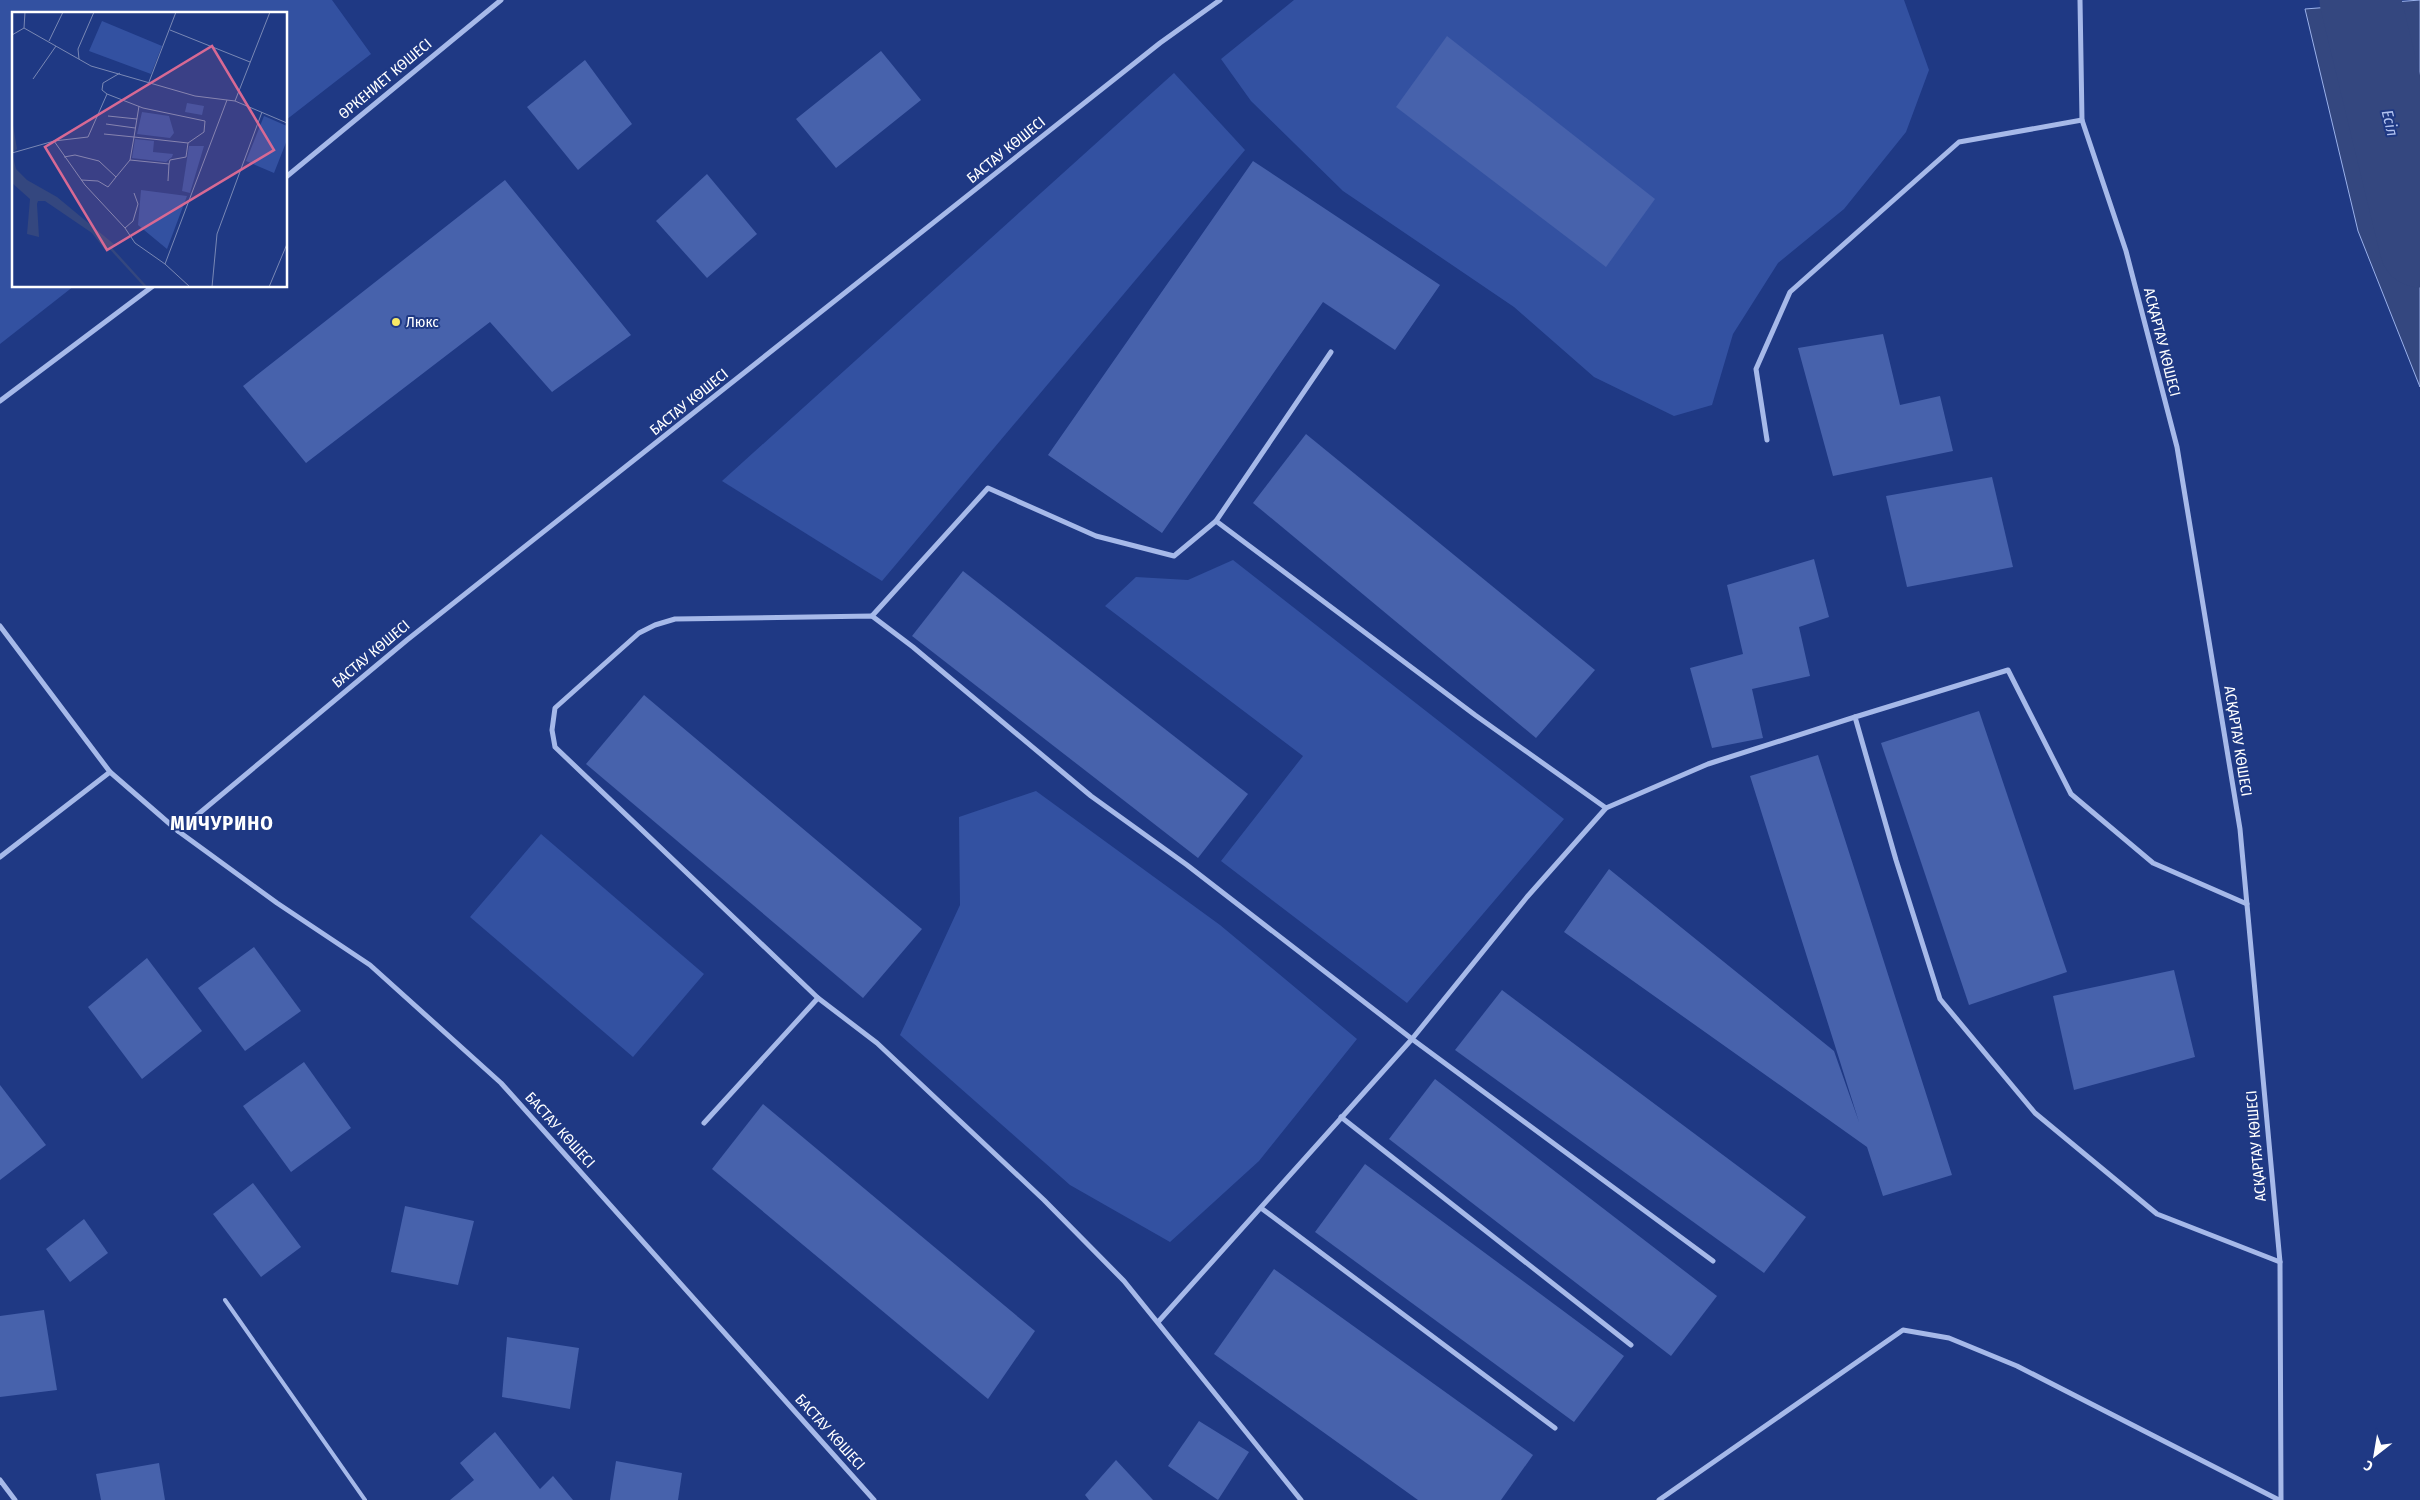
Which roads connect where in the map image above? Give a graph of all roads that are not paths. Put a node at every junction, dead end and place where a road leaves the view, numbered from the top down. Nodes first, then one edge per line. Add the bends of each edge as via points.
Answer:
1 (501, 0) edge
2 (1220, 0) edge
3 (2080, 0) edge
4 (2082, 120) junction
5 (288, 175) edge
6 (150, 288) edge
7 (1331, 352) dead end
8 (0, 401) edge
9 (1767, 440) dead end
10 (1216, 521) junction
11 (872, 616) junction
12 (0, 626) edge
13 (1855, 717) junction
14 (110, 772) junction
15 (1606, 808) junction
16 (178, 831) junction
17 (0, 856) edge
18 (2247, 904) junction
19 (818, 998) junction
20 (1412, 1039) junction
21 (1341, 1117) junction
22 (704, 1123) dead end
23 (1261, 1208) junction
24 (1713, 1261) dead end
25 (2280, 1262) junction
26 (224, 1300) dead end
27 (1158, 1322) junction
28 (1631, 1345) dead end
29 (1555, 1428) dead end
30 (0, 1480) edge
31 (15, 1500) edge
32 (365, 1500) edge
33 (874, 1500) edge
34 (1300, 1500) edge
35 (1658, 1500) edge
36 (2280, 1500) edge

1 - 5 street, ӨРКЕНИЕТ КӨШЕСІ
2 - 16 street, БАСТАУ КӨШЕСІ via 1160,43 407,640
3 - 4 street, АСҚАРТАУ КӨШЕСІ
4 - 9 street via 1959,142 1790,292 1756,369
4 - 18 street, АСҚАРТАУ КӨШЕСІ via 2126,251 2176,447 2240,829
6 - 8 street
7 - 10 street
10 - 11 street via 1174,556 1096,536 988,488
10 - 15 street via 1475,715
11 - 19 street via 675,619 655,625 639,633 555,708 553,722 555,747
11 - 20 street via 1091,796 1195,871
12 - 14 street, БАСТАУ КӨШЕСІ
13 - 15 street via 1708,764
13 - 18 street via 2008,670 2071,794 2153,863
13 - 25 street via 1940,999 2035,1113 2157,1214
14 - 16 street, БАСТАУ КӨШЕСІ
14 - 17 street
15 - 20 street via 1527,897
16 - 33 street, БАСТАУ КӨШЕСІ via 370,965 501,1083
18 - 25 street, АСҚАРТАУ КӨШЕСІ
19 - 22 street
19 - 27 street via 877,1043 1044,1200 1124,1281
20 - 21 street
20 - 24 street
21 - 23 street
21 - 28 street
23 - 27 street
23 - 29 street
25 - 36 street, АСҚАРТАУ КӨШЕСІ
26 - 32 lane
27 - 34 street
30 - 31 street
35 - 36 street via 1903,1330 1949,1338 2017,1366

